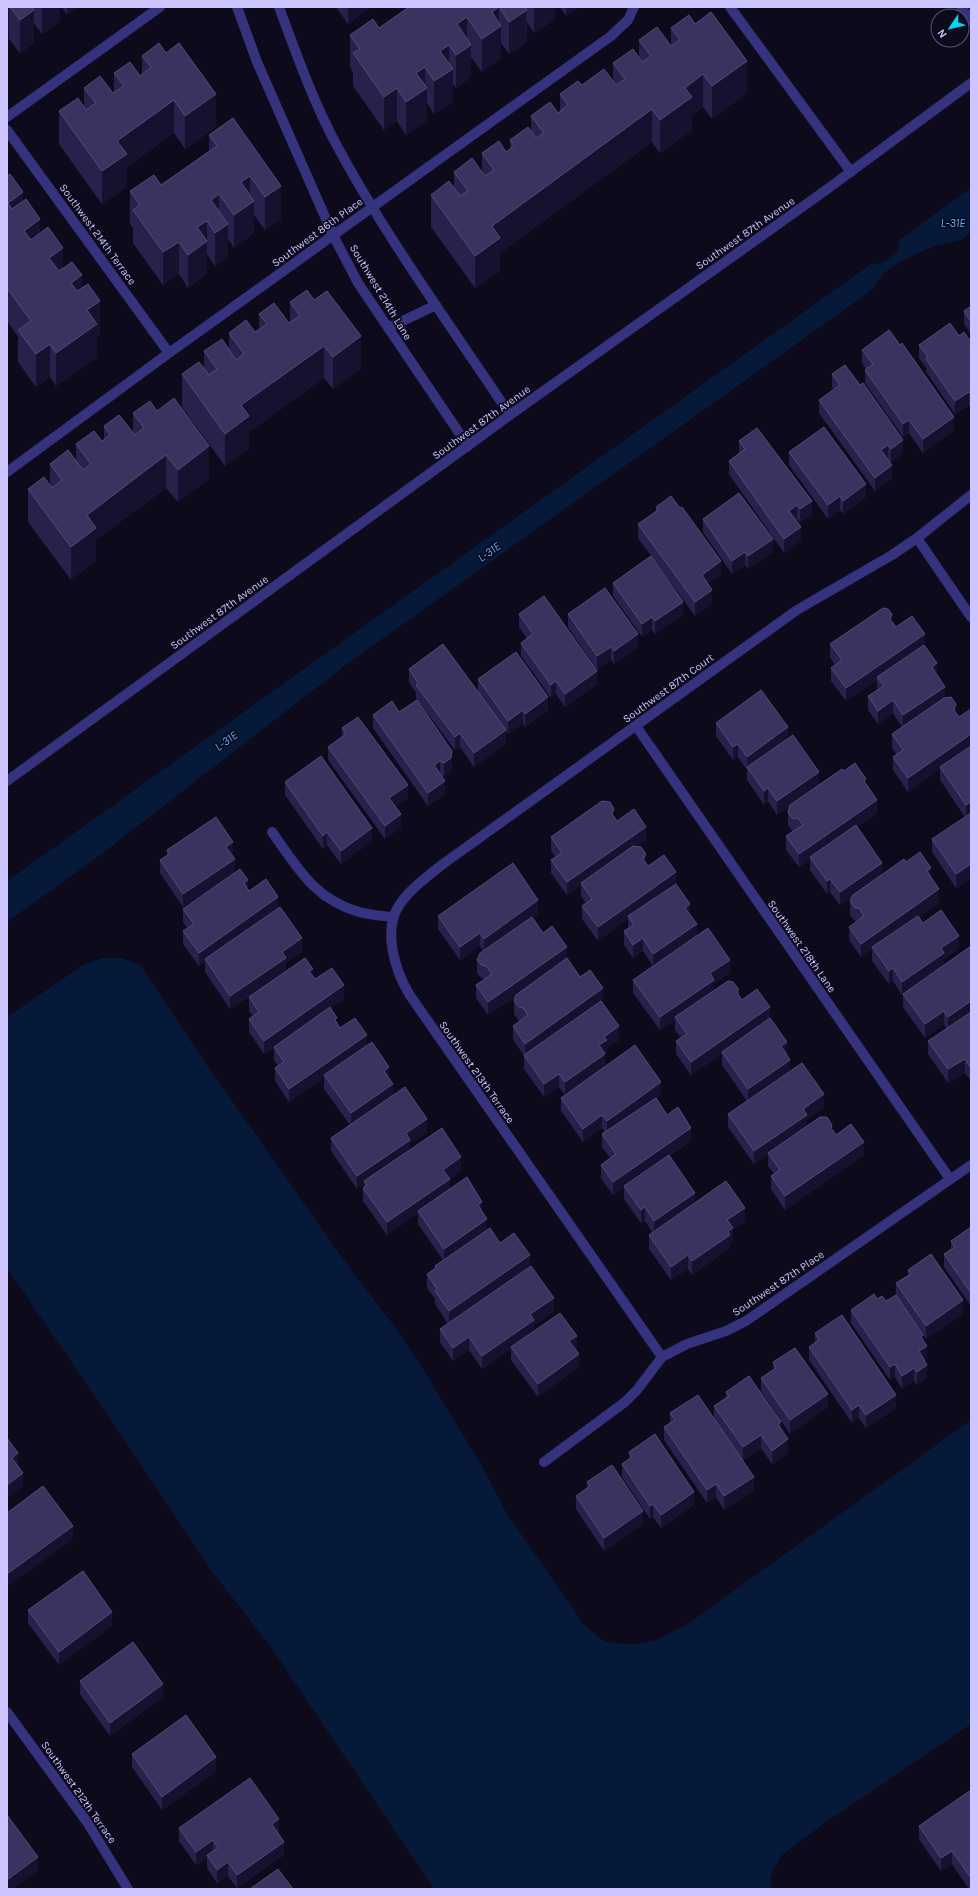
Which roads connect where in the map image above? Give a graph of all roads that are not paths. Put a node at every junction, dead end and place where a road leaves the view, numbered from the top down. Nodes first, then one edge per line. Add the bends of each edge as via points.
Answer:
1 (160, 7) edge
2 (237, 7) edge
3 (279, 7) edge
4 (634, 7) edge
5 (730, 7) edge
6 (962, 7) edge
7 (971, 20) edge
8 (971, 83) edge
9 (7, 117) edge
10 (7, 130) edge
11 (850, 172) junction
12 (373, 206) junction
13 (333, 235) junction
14 (436, 305) junction
15 (388, 328) junction
16 (169, 353) junction
17 (510, 415) junction
18 (468, 446) junction
19 (7, 472) edge
20 (971, 495) edge
21 (917, 538) junction
22 (971, 617) edge
23 (636, 726) junction
24 (7, 781) edge
25 (272, 832) dead end
26 (393, 917) junction
27 (971, 1165) edge
28 (950, 1179) junction
29 (662, 1357) junction
30 (544, 1462) dead end
31 (7, 1712) edge
32 (128, 1889) edge

1 - 9 street
2 - 13 street, Southwest 214th Lane via 257,62
3 - 12 street via 301,66 335,143
4 - 12 street, Southwest 86th Place via 628,20 611,36
5 - 11 street
6 - 7 street
8 - 11 street, Southwest 87th Avenue
10 - 16 street, Southwest 214th Terrace
11 - 17 street, Southwest 87th Avenue
12 - 13 street, Southwest 86th Place
12 - 14 street
13 - 15 street, Southwest 214th Lane via 358,283
13 - 16 street, Southwest 86th Place
14 - 15 street
14 - 17 street
15 - 18 street, Southwest 214th Lane
16 - 19 street, Southwest 86th Place
17 - 18 street, Southwest 87th Avenue
18 - 24 street, Southwest 87th Avenue
20 - 21 street, Southwest 87th Court
21 - 22 street
21 - 23 street, Southwest 87th Court via 797,610
23 - 26 street, Southwest 87th Court via 424,878 400,904
23 - 28 street, Southwest 218th Lane
25 - 26 street via 307,879 323,895 361,912
26 - 29 street, Southwest 213th Terrace via 395,963 409,994
27 - 28 street, Southwest 87th Place
28 - 29 street, Southwest 87th Place via 746,1321 726,1331 687,1344
29 - 30 street, Southwest 87th Place via 625,1402
31 - 32 street, Southwest 212th Terrace via 87,1822

